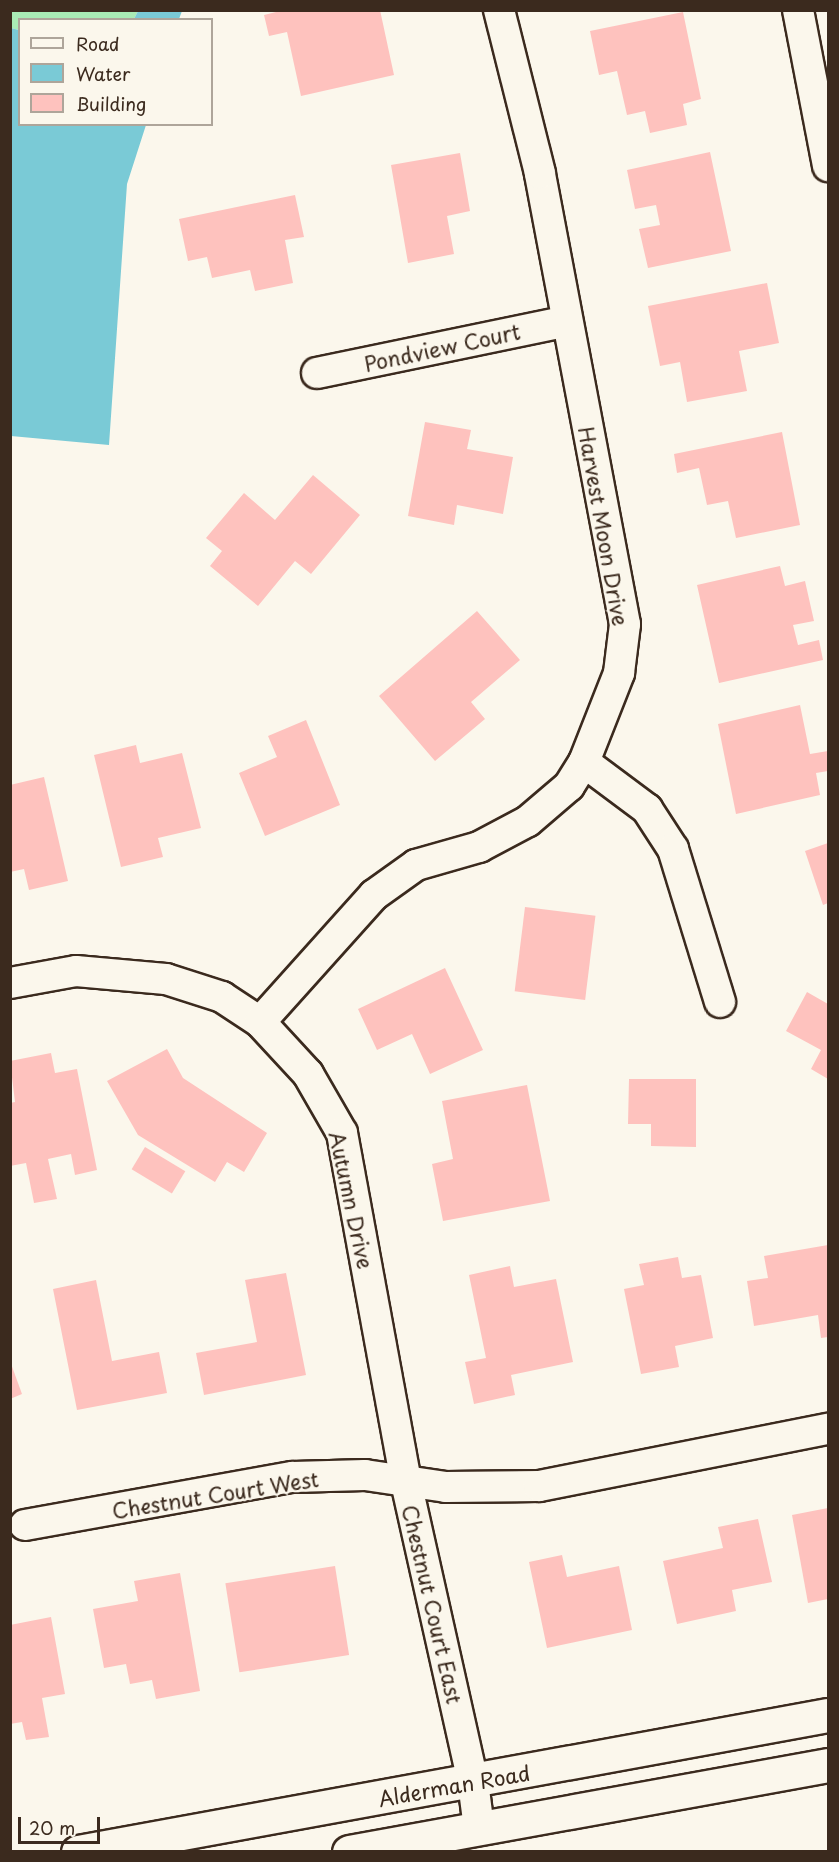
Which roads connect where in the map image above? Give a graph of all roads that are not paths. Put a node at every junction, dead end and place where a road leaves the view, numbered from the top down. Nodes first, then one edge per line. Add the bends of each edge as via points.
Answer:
1 (499, 10) edge
2 (798, 10) edge
3 (828, 166) edge
4 (567, 321) junction
5 (317, 373) dead end
6 (584, 762) junction
7 (10, 983) edge
8 (720, 1002) dead end
9 (260, 1022) junction
10 (828, 1429) edge
11 (406, 1482) junction
12 (25, 1525) dead end
13 (828, 1715) edge
14 (828, 1765) edge
15 (472, 1782) junction
16 (479, 1828) junction
17 (78, 1851) edge
18 (349, 1851) edge

1 - 4 street, Harvest Moon Drive via 540,173
2 - 3 street
4 - 5 street, Pondview Court
4 - 6 street, Harvest Moon Drive via 625,624 619,673
6 - 8 street via 647,809 673,849
6 - 9 street, Harvest Moon Drive via 569,786 528,821 479,847 416,865 374,895
7 - 9 street, Autumn Drive via 76,971 166,978 222,997
9 - 11 street, Autumn Drive via 308,1074 342,1133
10 - 11 street, Chestnut Court East via 539,1486 446,1487
11 - 12 street, Chestnut Court West via 365,1475 293,1477
11 - 15 street, Chestnut Court East
13 - 15 main road, Alderman Road
14 - 16 main road
15 - 16 street, Chestnut Court East
15 - 17 main road, Alderman Road
16 - 18 main road

